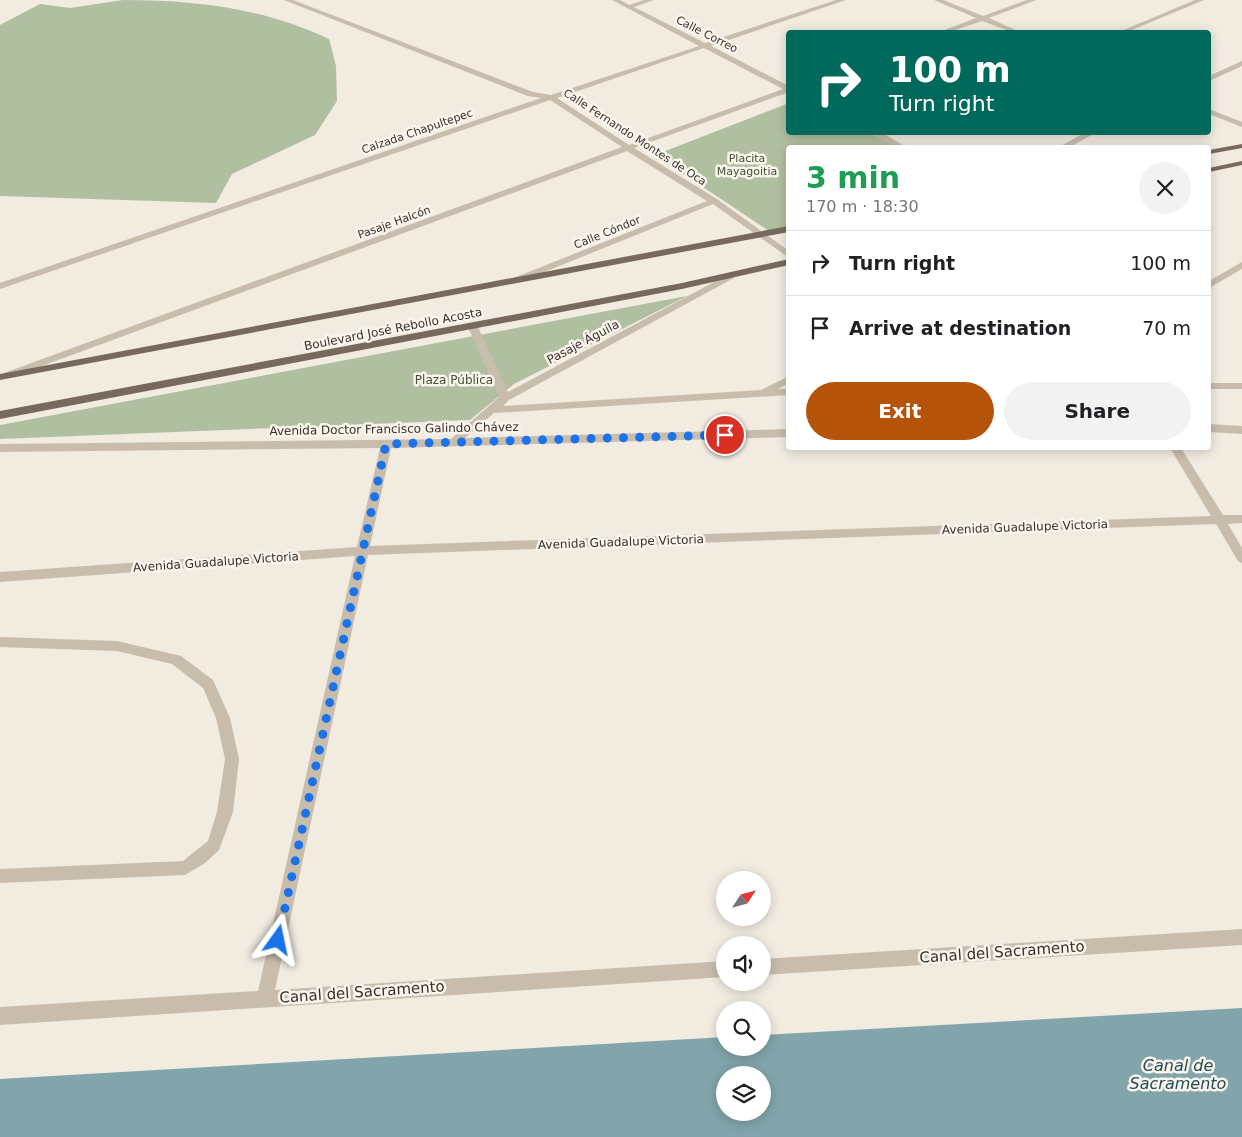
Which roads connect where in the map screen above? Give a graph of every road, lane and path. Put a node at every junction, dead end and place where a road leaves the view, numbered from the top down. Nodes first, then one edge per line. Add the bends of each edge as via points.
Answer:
1 (287, 0) edge
2 (311, 0) edge
3 (615, 0) edge
4 (651, 0) edge
5 (843, 0) edge
6 (937, 0) edge
7 (1033, 0) edge
8 (1202, 0) edge
9 (297, 4) junction
10 (628, 7) junction
11 (982, 18) junction
12 (949, 30) edge
13 (1012, 30) edge
14 (1127, 30) edge
15 (705, 46) junction
16 (1242, 63) edge
17 (1211, 78) edge
18 (786, 87) edge
19 (786, 90) edge
20 (551, 97) junction
21 (1211, 112) edge
22 (1242, 124) edge
23 (879, 135) edge
24 (1087, 135) edge
25 (898, 145) edge
26 (1067, 145) edge
27 (1242, 146) edge
28 (628, 148) junction
29 (1211, 152) edge
30 (1242, 163) edge
31 (1211, 170) edge
32 (1242, 171) edge
33 (1211, 178) edge
34 (714, 201) junction
35 (786, 230) edge
36 (760, 234) junction
37 (786, 253) edge
38 (786, 263) edge
39 (1242, 265) edge
40 (731, 276) junction
41 (509, 283) junction
42 (1211, 284) edge
43 (0, 286) edge
44 (473, 327) junction
45 (4, 376) edge
46 (786, 381) edge
47 (1211, 386) edge
48 (1242, 386) edge
49 (786, 392) edge
50 (762, 393) junction
51 (505, 398) junction
52 (491, 410) junction
53 (0, 416) edge
54 (1211, 428) edge
55 (1242, 430) edge
56 (786, 433) edge
57 (454, 441) junction
58 (386, 444) junction
59 (0, 448) edge
60 (1177, 450) edge
61 (1219, 520) junction
62 (1242, 520) edge
63 (363, 551) junction
64 (1242, 558) edge
65 (0, 577) edge
66 (0, 642) edge
67 (0, 876) edge
68 (1242, 937) edge
69 (771, 966) edge
70 (716, 970) edge
71 (265, 998) junction
72 (0, 1016) edge

1 - 9 street, Calle Fernando Montes de Oca
2 - 9 street
3 - 10 street, Calle Correo
4 - 10 street
5 - 15 street, Calzada Chapultepec
6 - 11 street
7 - 11 street
8 - 14 street
9 - 20 street, Calle Fernando Montes de Oca via 531,94
10 - 15 street, Calle Correo
11 - 12 street
11 - 13 street
15 - 18 street, Calle Correo
15 - 20 street, Calzada Chapultepec
16 - 17 street
19 - 28 street, Pasaje Halcón
20 - 28 street, Calle Fernando Montes de Oca
20 - 43 street, Calzada Chapultepec
21 - 22 street
23 - 25 street
24 - 26 street
27 - 29 main road
28 - 34 street, Calle Fernando Montes de Oca
28 - 45 street, Pasaje Halcón
30 - 31 main road
32 - 33 main road
34 - 36 street, Calle Fernando Montes de Oca
34 - 41 street, Calle Cóndor
35 - 36 main road, Boulevard José Rebollo Acosta
36 - 37 street, Calle Fernando Montes de Oca
36 - 41 main road, Boulevard José Rebollo Acosta
38 - 40 main road, Boulevard José Rebollo Acosta
39 - 42 street
40 - 44 main road, Boulevard José Rebollo Acosta
40 - 51 street, Pasaje Águila
41 - 45 main road, Boulevard José Rebollo Acosta
44 - 51 street
44 - 53 main road, Boulevard José Rebollo Acosta
46 - 50 street
47 - 48 street
49 - 50 street, Avenida Doctor Francisco Galindo Chávez
50 - 52 street, Avenida Doctor Francisco Galindo Chávez
51 - 52 street, Pasaje Águila
52 - 57 street, Pasaje Águila
54 - 55 street
56 - 57 street, Avenida Doctor Francisco Galindo Chávez
57 - 58 street, Avenida Doctor Francisco Galindo Chávez
58 - 59 street, Avenida Doctor Francisco Galindo Chávez
58 - 63 street
60 - 61 street
61 - 62 street, Avenida Guadalupe Victoria
61 - 63 street, Avenida Guadalupe Victoria
61 - 64 street
63 - 65 street, Avenida Guadalupe Victoria
63 - 71 street
66 - 67 street via 116,646 176,660 208,684 223,718 232,759 225,812 214,845 185,868
68 - 69 street, Canal del Sacramento
70 - 71 street, Canal del Sacramento
71 - 72 street, Canal del Sacramento

